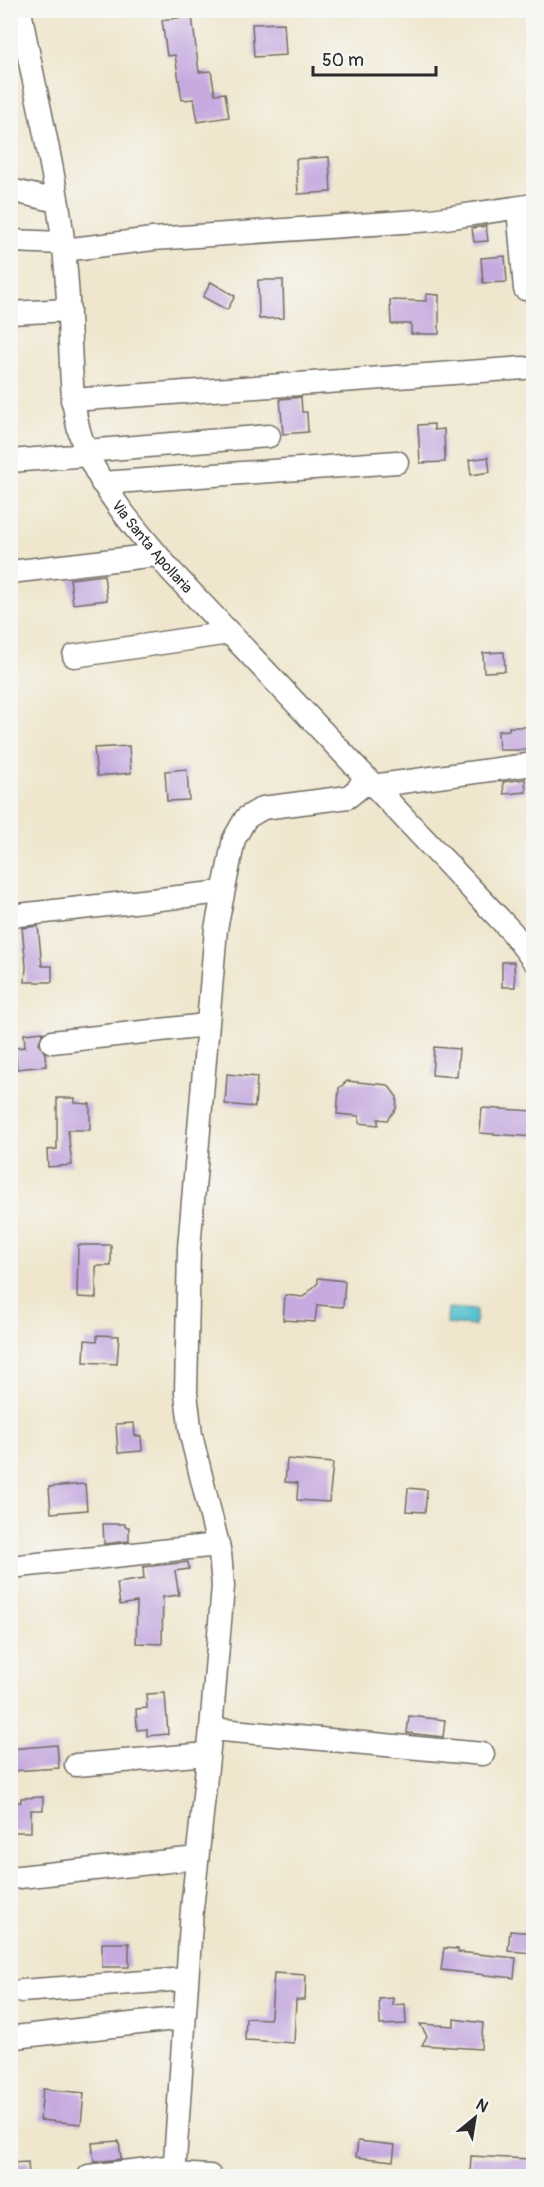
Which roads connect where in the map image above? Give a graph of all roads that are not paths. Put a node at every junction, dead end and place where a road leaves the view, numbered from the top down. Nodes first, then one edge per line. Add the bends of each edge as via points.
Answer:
1 (20, 10) edge
2 (10, 190) edge
3 (57, 201) junction
4 (526, 207) edge
5 (10, 241) edge
6 (64, 247) junction
7 (525, 289) dead end
8 (69, 310) junction
9 (10, 314) edge
10 (524, 368) dead end
11 (72, 400) junction
12 (268, 436) dead end
13 (87, 453) junction
14 (10, 461) edge
15 (397, 462) dead end
16 (102, 483) junction
17 (157, 555) junction
18 (10, 573) edge
19 (229, 633) junction
20 (74, 656) dead end
21 (534, 764) edge
22 (369, 782) junction
23 (222, 892) junction
24 (10, 916) edge
25 (534, 960) edge
26 (206, 1024) junction
27 (52, 1042) dead end
28 (218, 1545) junction
29 (10, 1567) edge
30 (211, 1729) junction
31 (208, 1754) junction
32 (483, 1754) dead end
33 (76, 1765) dead end
34 (197, 1858) junction
35 (10, 1878) edge
36 (186, 1979) junction
37 (21, 1991) dead end
38 (184, 2018) junction
39 (15, 2037) dead end
40 (174, 2172) edge
41 (89, 2176) edge
42 (210, 2176) edge

1 - 3 street, Via Santa Apollaria
2 - 3 street
3 - 6 street, Via Santa Apollaria
4 - 6 street via 422,221
4 - 7 street
5 - 6 street
6 - 8 street, Via Santa Apollaria
8 - 9 street
8 - 11 street, Via Santa Apollaria
10 - 11 street
11 - 13 street, Via Santa Apollaria
12 - 13 street
13 - 14 street
13 - 16 street, Via Santa Apollaria
15 - 16 street
16 - 17 street, Via Santa Apollaria
17 - 18 street
17 - 19 street, Via Santa Apollaria
19 - 20 street
19 - 22 street, Via Santa Apollaria
21 - 22 street
22 - 23 street via 348,796 268,807 250,815 234,839
22 - 25 street, Via Santa Apollaria
23 - 24 street
23 - 26 street
26 - 27 street
26 - 28 street via 189,1248 186,1394 191,1435
28 - 29 street
28 - 30 street via 223,1586
30 - 31 street
30 - 32 street
31 - 33 street
31 - 34 street
34 - 35 street
34 - 36 street
36 - 37 street
36 - 38 street
38 - 39 street
38 - 40 street
40 - 41 street
40 - 42 street

